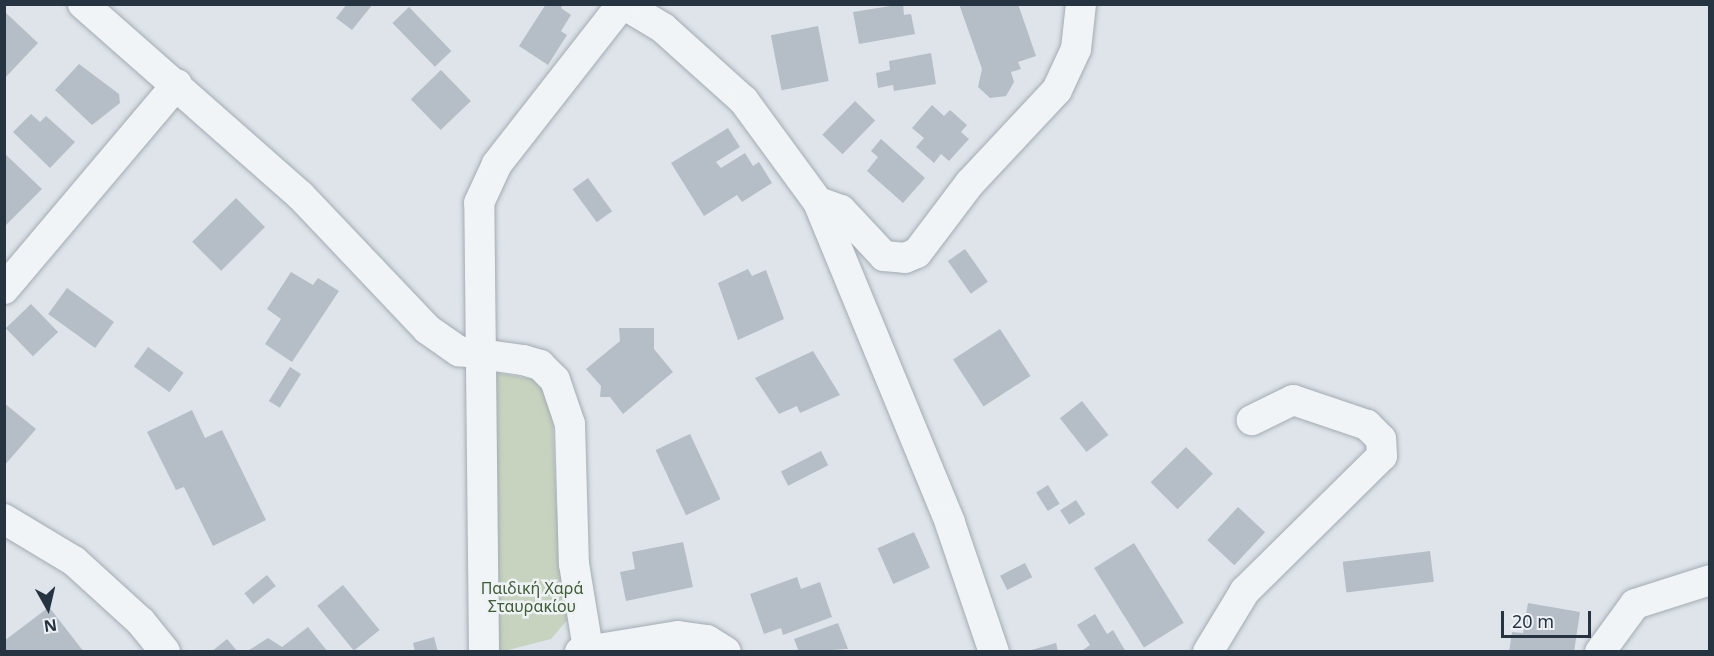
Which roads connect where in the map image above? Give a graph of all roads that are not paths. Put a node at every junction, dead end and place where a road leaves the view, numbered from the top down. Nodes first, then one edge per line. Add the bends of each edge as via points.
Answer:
1 (83, 4) edge
2 (622, 4) edge
3 (1081, 4) edge
4 (177, 84) junction
5 (818, 202) junction
6 (4, 289) edge
7 (480, 356) junction
8 (1252, 420) dead end
9 (4, 519) edge
10 (1710, 580) edge
11 (584, 650) edge
12 (165, 651) edge
13 (484, 651) edge
14 (726, 651) edge
15 (994, 651) edge
16 (1208, 651) edge
17 (1600, 651) edge

1 - 4 street
2 - 5 street via 663,27 744,101
2 - 7 street via 487,179 477,222
3 - 5 street via 1072,61 1057,90 970,183 917,253 905,258 884,256 841,210
4 - 6 street
4 - 7 street via 300,195 427,329 459,351
5 - 15 street via 950,523
7 - 11 street via 540,365 555,380 564,401 570,424 574,564
7 - 13 street
8 - 16 street via 1293,400 1367,425 1382,440 1382,456 1245,591
9 - 12 street via 74,561
10 - 17 street via 1635,604
11 - 14 street via 678,636 707,640

